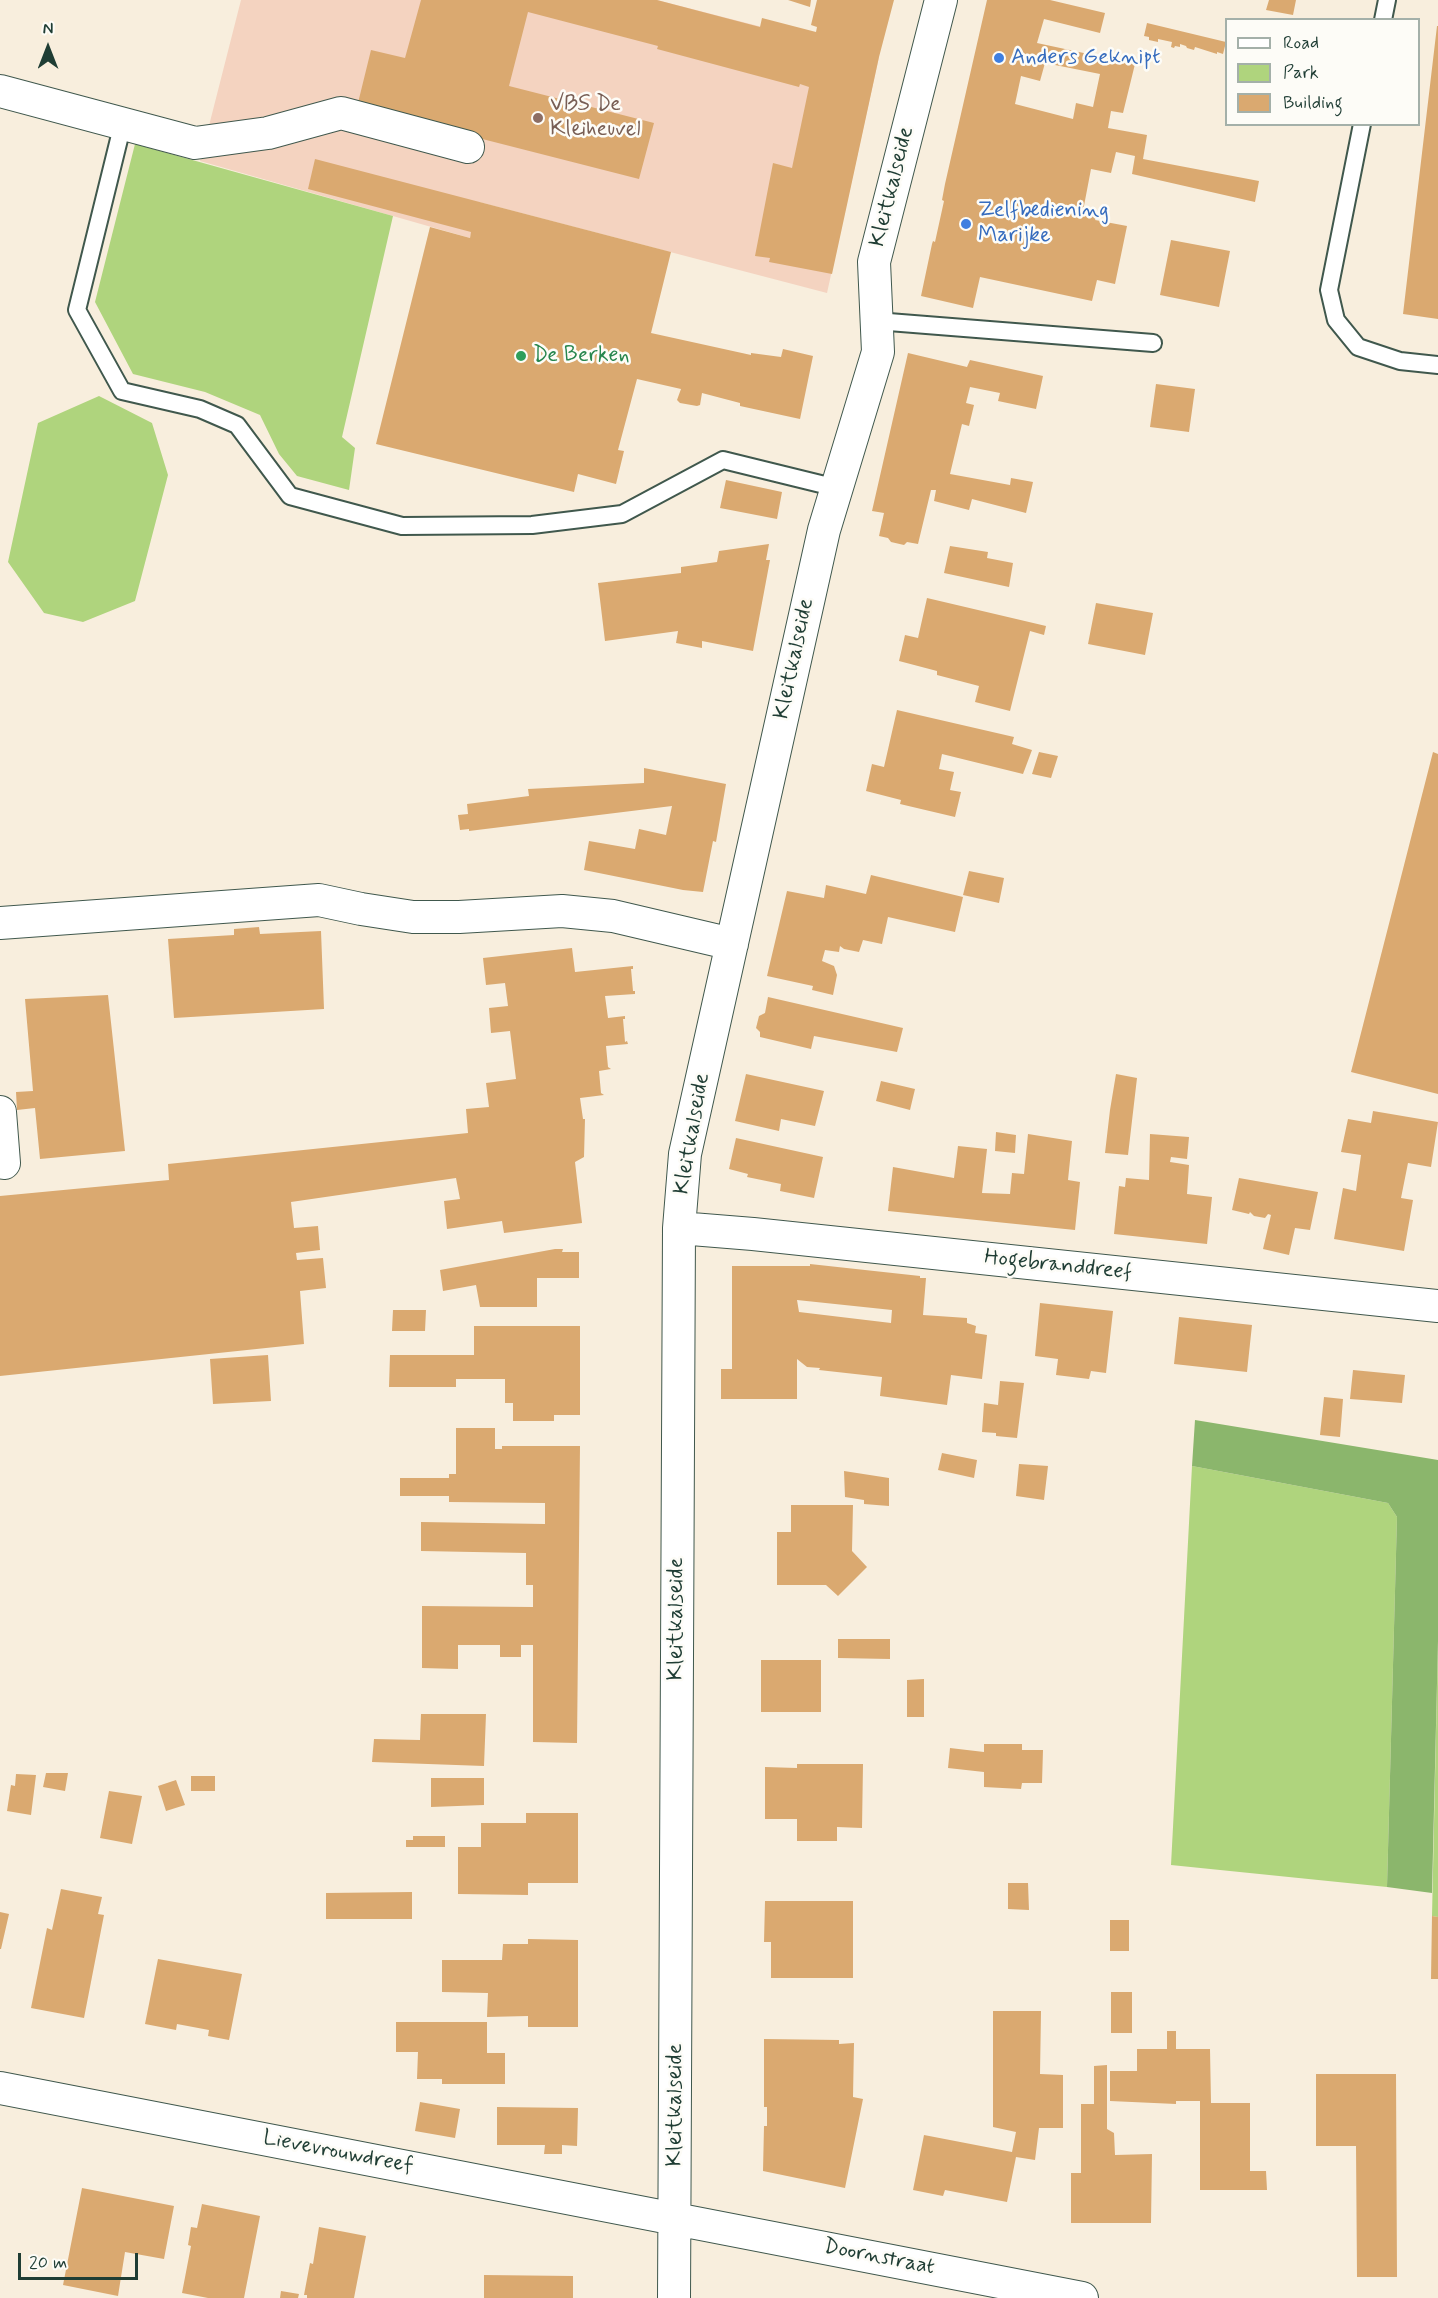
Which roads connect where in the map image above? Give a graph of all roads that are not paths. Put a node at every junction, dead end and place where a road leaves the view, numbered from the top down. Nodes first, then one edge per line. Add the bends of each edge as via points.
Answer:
1 (941, 0) edge
2 (1387, 0) edge
3 (1383, 18) edge
4 (0, 91) edge
5 (123, 123) junction
6 (1362, 126) edge
7 (468, 147) dead end
8 (876, 321) junction
9 (1153, 343) dead end
10 (1438, 365) edge
11 (837, 488) junction
12 (0, 923) edge
13 (732, 944) junction
14 (0, 1112) edge
15 (4, 1163) dead end
16 (679, 1228) junction
17 (1438, 1306) edge
18 (0, 2088) edge
19 (676, 2218) junction
20 (674, 2298) edge
21 (1082, 2298) edge

1 - 8 street, Kleitkalseide via 874,262
2 - 3 lane
4 - 5 street
5 - 7 street via 195,143 268,133 341,113
5 - 11 lane via 77,310 122,391 200,409 237,425 290,496 402,526 532,525 622,514 723,460
6 - 10 lane via 1329,290 1336,320 1358,346 1400,361
8 - 9 lane
8 - 11 street, Kleitkalseide via 878,352
11 - 13 street, Kleitkalseide via 824,530
12 - 13 street via 319,900 413,917 562,911 613,916
13 - 16 street, Kleitkalseide via 685,1154
14 - 15 street
16 - 17 street, Hogebranddreef
16 - 19 street, Kleitkalseide
18 - 19 street, Lievevrouwdreef
19 - 20 street, Kleitkalseide
19 - 21 street, Doornstraat

